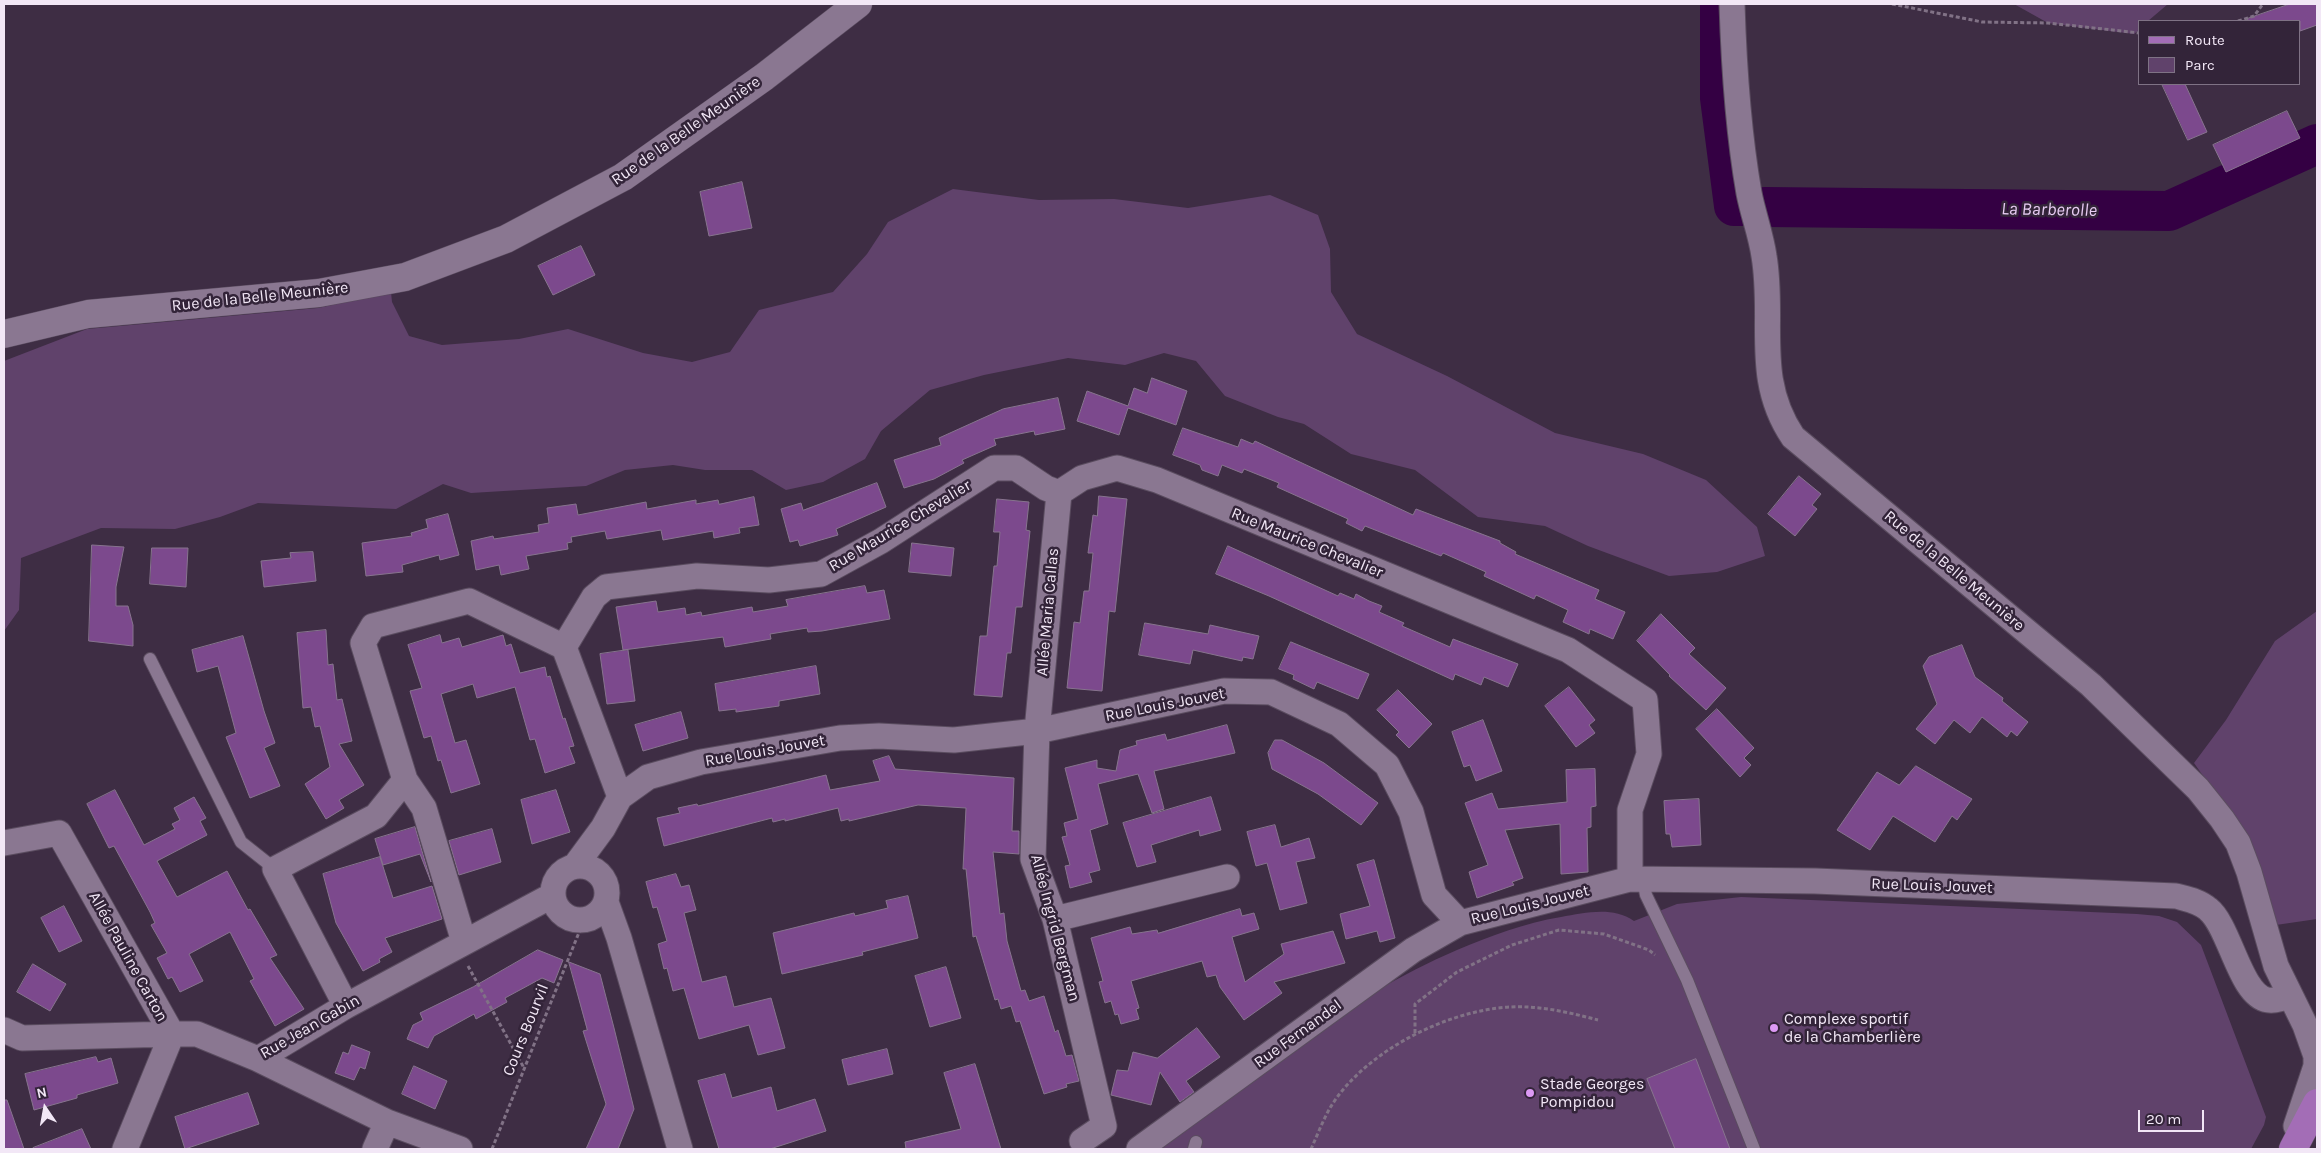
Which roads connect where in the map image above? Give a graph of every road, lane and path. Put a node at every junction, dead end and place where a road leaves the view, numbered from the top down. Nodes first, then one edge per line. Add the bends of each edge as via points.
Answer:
1 (858, 4) edge
2 (1732, 4) edge
3 (1892, 4) edge
4 (2263, 4) edge
5 (2241, 20) edge
6 (2138, 33) edge
7 (4, 334) edge
8 (1059, 493) junction
9 (564, 647) junction
10 (150, 659) dead end
11 (1037, 731) junction
12 (405, 780) junction
13 (620, 797) junction
14 (4, 844) edge
15 (275, 869) junction
16 (586, 869) junction
17 (1227, 877) dead end
18 (1637, 880) junction
19 (553, 895) junction
20 (595, 912) junction
21 (1055, 919) junction
22 (1460, 923) junction
23 (460, 944) junction
24 (1657, 956) dead end
25 (2290, 995) junction
26 (346, 1006) junction
27 (2317, 1006) edge
28 (1598, 1020) dead end
29 (4, 1030) edge
30 (1415, 1033) junction
31 (172, 1034) junction
32 (258, 1059) junction
33 (524, 1068) junction
34 (2317, 1103) edge
35 (386, 1122) junction
36 (1082, 1146) edge
37 (125, 1149) edge
38 (375, 1149) edge
39 (460, 1149) edge
40 (492, 1149) edge
41 (680, 1149) edge
42 (1139, 1149) edge
43 (1311, 1149) edge
44 (1754, 1149) edge
45 (2288, 1149) edge
46 (2292, 1149) edge

1 - 7 street, Rue de la Belle Meunière via 623,177 506,239 405,277 319,294 88,314
2 - 25 street, Rue de la Belle Meunière via 1736,100 1750,194 1764,257 1769,383 1781,420 1792,437 2091,685 2198,789 2238,844 2276,966
3 - 6 path via 1982,22 2048,22
4 - 5 path via 2254,16
8 - 9 street, Rue Maurice Chevalier via 1016,468 994,468 881,541 821,574 770,580 698,576 606,587 594,597
8 - 11 street, Allée Maria Callas
8 - 18 street, Rue Maurice Chevalier via 1082,478 1117,468 1157,480 1568,650 1645,700 1649,754 1630,810
9 - 12 street via 469,601 372,626 363,643
9 - 13 street
10 - 15 lane via 241,842
11 - 13 street, Rue Louis Jouvet via 954,740 878,736 840,738 701,762 648,777
11 - 21 street, Allée Ingrid Bergman via 1033,859
11 - 22 street, Rue Louis Jouvet via 1224,691 1271,692 1339,724 1387,765 1411,812 1434,895
12 - 15 street via 376,816
12 - 23 street via 424,808
13 - 16 street, Rue Louis Jouvet
14 - 31 street, Allée Pauline Carton via 58,833
15 - 26 street
16 - 19 street via 561,873
16 - 20 street via 607,886
17 - 21 street
18 - 22 street, Rue Louis Jouvet
18 - 25 street, Rue Louis Jouvet via 1815,880 2176,896 2209,909 2219,921 2249,985 2257,995 2266,1000 2278,1000
18 - 44 lane via 1688,980
19 - 20 street via 560,911 575,920
19 - 23 street, Rue Jean Gabin
20 - 33 path, Cours Bourvil
20 - 41 street via 620,938
21 - 36 street, Allée Ingrid Bergman via 1104,1126
22 - 42 street, Rue Fernandel via 1413,950
23 - 26 street, Rue Jean Gabin
23 - 33 path
24 - 30 path via 1604,934 1559,930 1512,945 1457,972 1415,1004
25 - 27 street
25 - 45 street, Rue de la Belle Meunière via 2313,1046 2316,1066
26 - 32 street, Rue Jean Gabin
28 - 30 path via 1526,1006 1478,1011
29 - 31 street, Allée Pauline Carton via 22,1038
30 - 43 path via 1359,1071 1331,1107
31 - 32 street, Rue Jean Gabin via 197,1034
31 - 37 street
32 - 35 street
33 - 40 path, Cours Bourvil
34 - 46 main road
35 - 38 street
35 - 39 street

